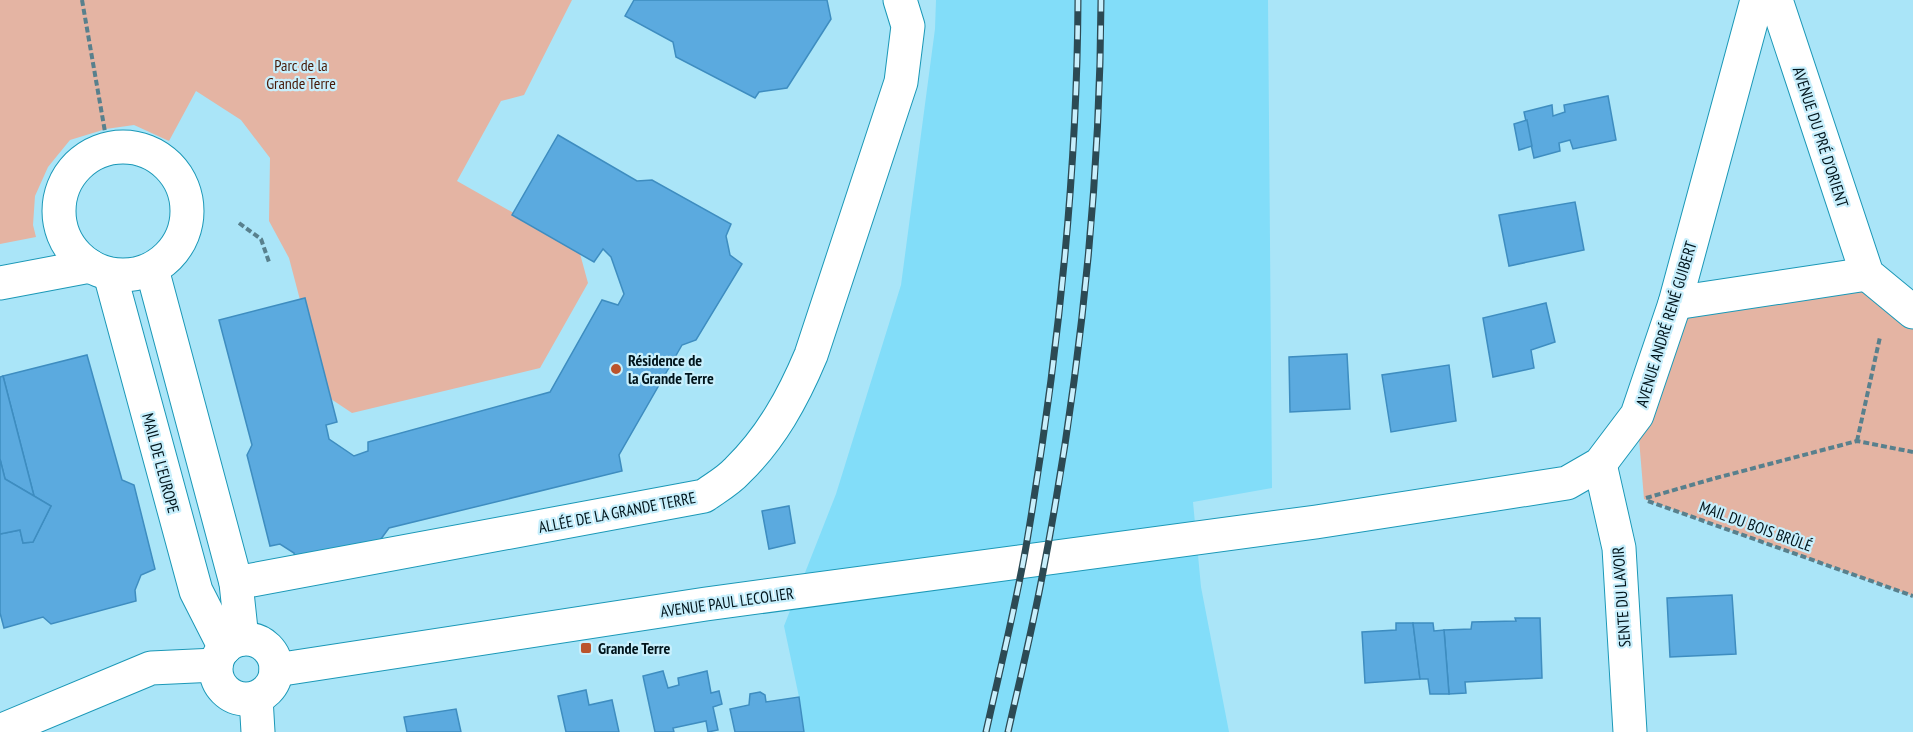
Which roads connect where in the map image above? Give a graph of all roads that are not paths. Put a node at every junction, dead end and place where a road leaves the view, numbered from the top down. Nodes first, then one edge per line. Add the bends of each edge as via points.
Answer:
1 (900, 0) edge
2 (1757, 0) edge
3 (1776, 0) edge
4 (152, 269) junction
5 (100, 270) junction
6 (0, 283) edge
7 (1890, 293) edge
8 (1675, 303) junction
9 (1600, 464) junction
10 (1178, 541) joint
11 (236, 583) junction
12 (228, 651) junction
13 (276, 670) junction
14 (256, 698) junction
15 (0, 731) edge
16 (258, 732) edge
17 (1630, 732) edge

1 - 11 street, ALLÉE DE LA GRANDE TERRE via 908,26 901,82 811,355 794,395 770,434 737,472 704,496
2 - 8 street, AVENUE ANDRÉ RENÉ GUIBERT
3 - 7 street, AVENUE DU PRÉ D'ORIENT
4 - 5 street via 131,275
4 - 5 street, MAIL DE L'EUROPE via 169,257 181,240 187,220 187,199 180,180 167,164 149,152 129,147 108,149 88,157 72,172 62,190 59,212 63,233 73,252
4 - 11 street
5 - 6 street
5 - 12 street, MAIL DE L'EUROPE via 195,591
7 - 8 street
8 - 9 street, AVENUE ANDRÉ RENÉ GUIBERT via 1638,415
9 - 10 street, AVENUE ANDRÉ RENÉ GUIBERT via 1567,483
9 - 17 street, SENTE DU LAVOIR via 1619,548
10 - 13 street, AVENUE PAUL LECOLIER via 706,604
11 - 12 street
12 - 13 street via 262,644 275,660
12 - 14 street via 217,675 220,685 236,698
12 - 15 street via 151,668
13 - 14 street via 270,687
14 - 16 street

